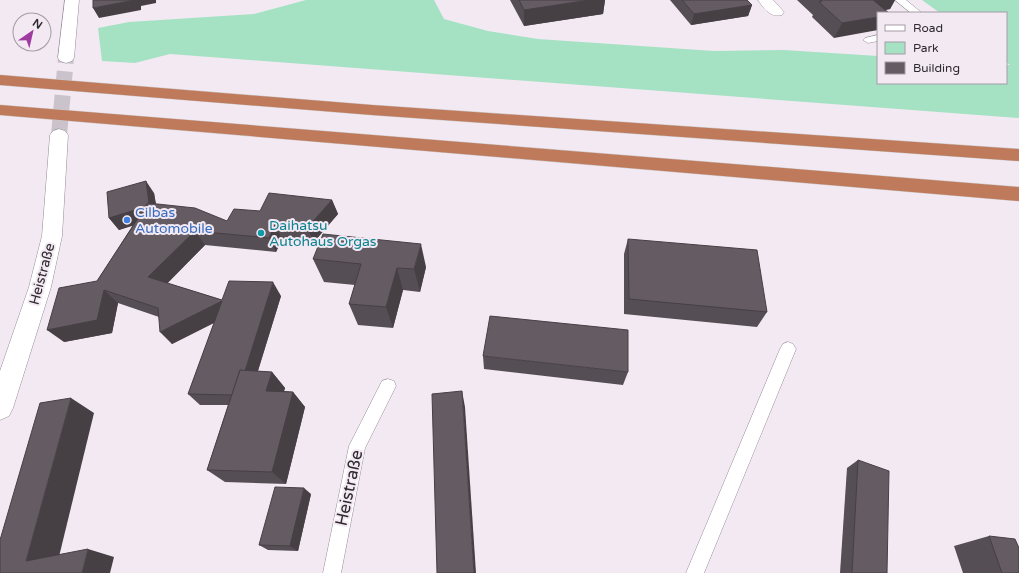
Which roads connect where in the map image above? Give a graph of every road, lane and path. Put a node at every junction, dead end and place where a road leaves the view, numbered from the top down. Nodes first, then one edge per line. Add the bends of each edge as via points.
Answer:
1 (72, 0) edge
2 (765, 0) edge
3 (900, 0) edge
4 (777, 12) dead end
5 (916, 12) edge
6 (877, 38) edge
7 (868, 40) dead end
8 (66, 58) tunnel mouth
9 (0, 80) edge
10 (0, 110) edge
11 (59, 135) tunnel mouth
12 (1019, 155) edge
13 (1019, 194) edge
14 (788, 349) dead end
15 (388, 386) dead end
16 (0, 408) edge
17 (332, 573) edge
18 (695, 573) edge

1 - 8 street
2 - 4 street
3 - 5 lane
6 - 7 lane
9 - 12 highway via 380,111
10 - 13 highway
11 - 16 street, Heistraße via 52,236 40,287
14 - 18 lane
15 - 17 lane, Heistraße via 357,446

